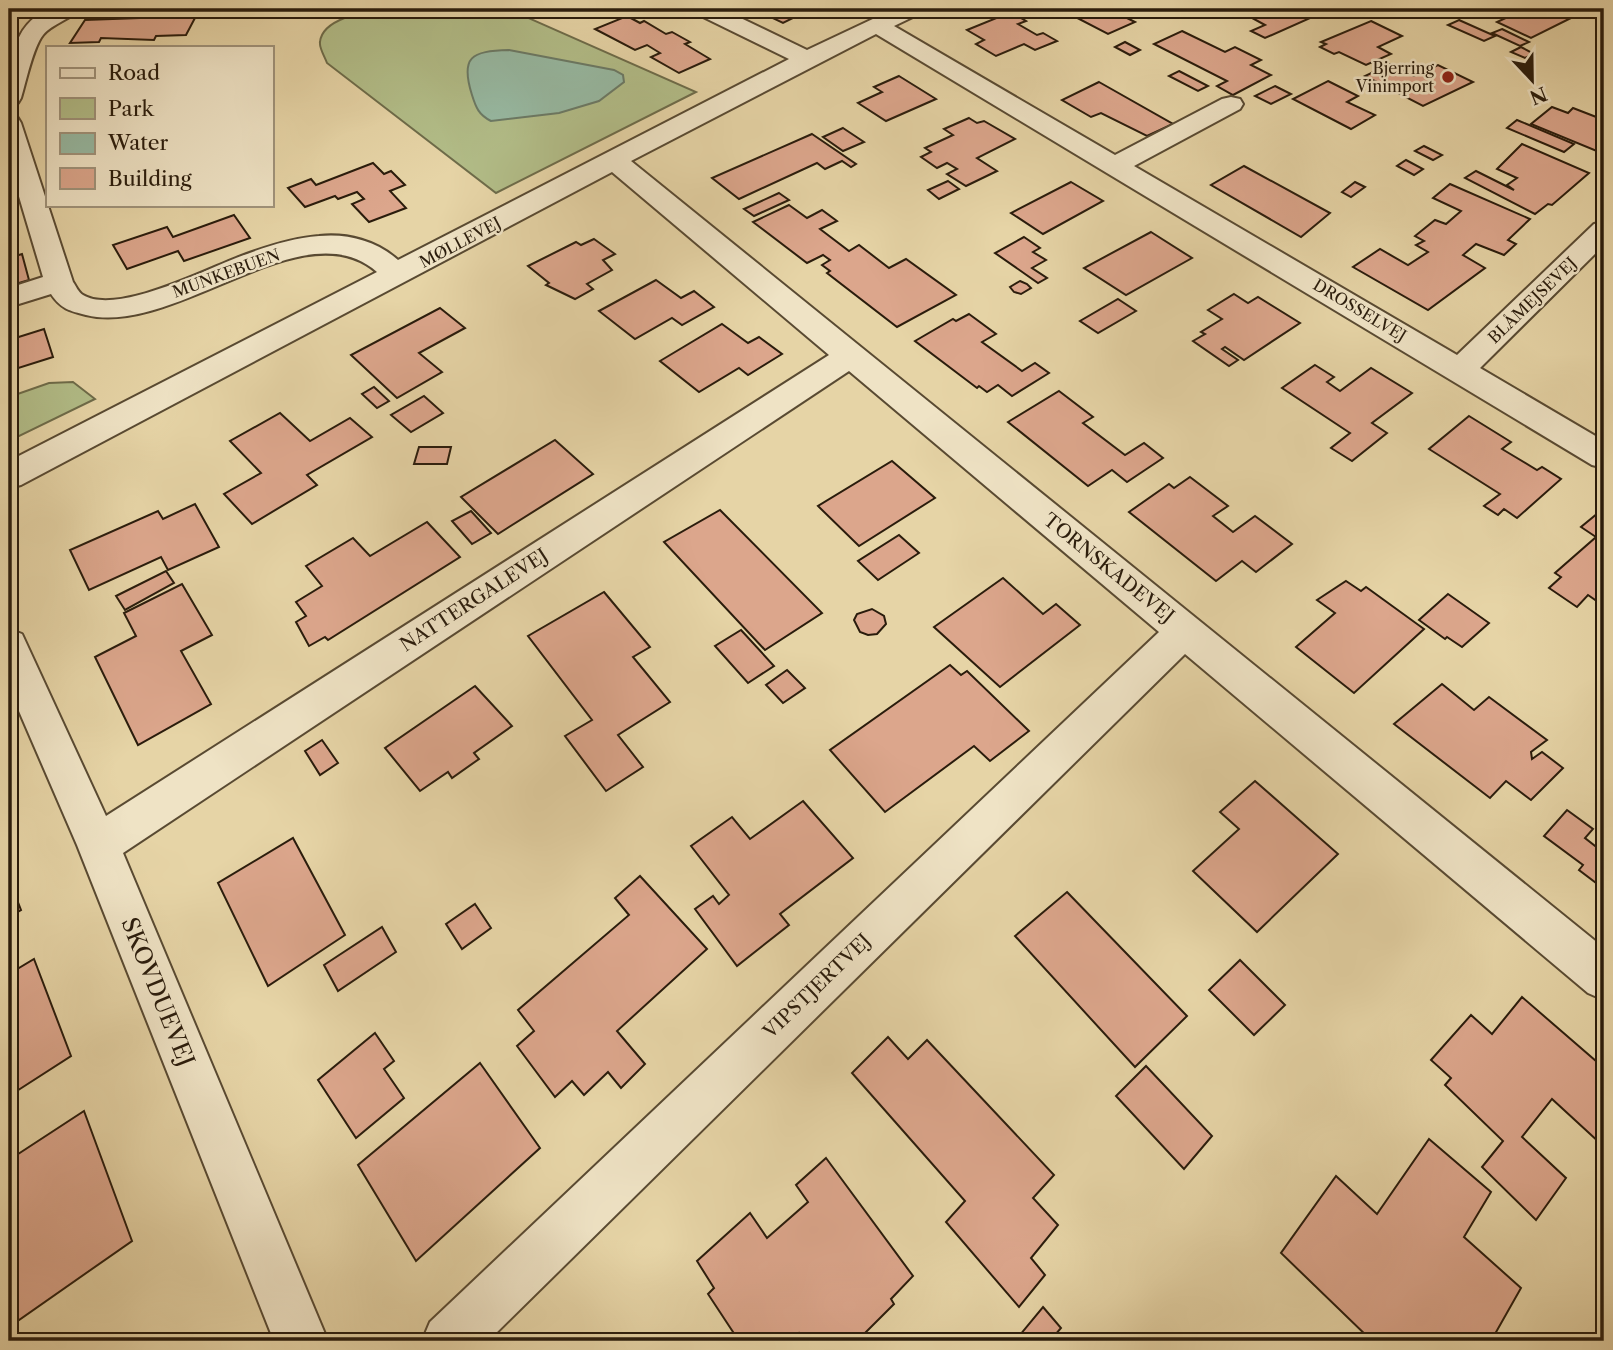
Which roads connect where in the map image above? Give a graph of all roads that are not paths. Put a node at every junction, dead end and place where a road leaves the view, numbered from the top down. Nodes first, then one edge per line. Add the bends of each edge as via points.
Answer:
1 (68, 9) edge
2 (705, 9) edge
3 (911, 9) edge
4 (876, 25) junction
5 (807, 59) junction
6 (9, 98) edge
7 (1231, 104) dead end
8 (9, 123) edge
9 (614, 160) junction
10 (1115, 166) junction
11 (15, 168) edge
12 (1604, 230) edge
13 (397, 275) junction
14 (59, 282) junction
15 (9, 298) edge
16 (851, 355) junction
17 (1460, 370) junction
18 (1604, 456) edge
19 (9, 476) edge
20 (1185, 631) junction
21 (9, 645) edge
22 (98, 845) junction
23 (1604, 977) edge
24 (301, 1341) edge
25 (449, 1341) edge

1 - 6 street via 51,16 31,34
2 - 5 street
3 - 4 street, MØLLEVEJ
4 - 5 street, MØLLEVEJ
4 - 10 street, DROSSELVEJ
5 - 9 street, MØLLEVEJ
7 - 10 street
8 - 11 street, MUNKEBUEN
9 - 13 street, MØLLEVEJ
9 - 16 street, TORNSKADEVEJ
10 - 17 street, DROSSELVEJ
11 - 14 street, MUNKEBUEN
12 - 17 street, BLÅMEJSEVEJ
13 - 14 street, MUNKEBUEN via 379,257 353,246 325,244 291,248 135,307 96,310 72,303
13 - 19 street, MØLLEVEJ
14 - 15 street
16 - 20 street, TORNSKADEVEJ
16 - 22 street, NATTERGALEVEJ
17 - 18 street, DROSSELVEJ
20 - 23 street, TORNSKADEVEJ
20 - 25 street, VIPSTJERTVEJ
21 - 22 street, SKOVDUEVEJ
22 - 24 street, SKOVDUEVEJ

